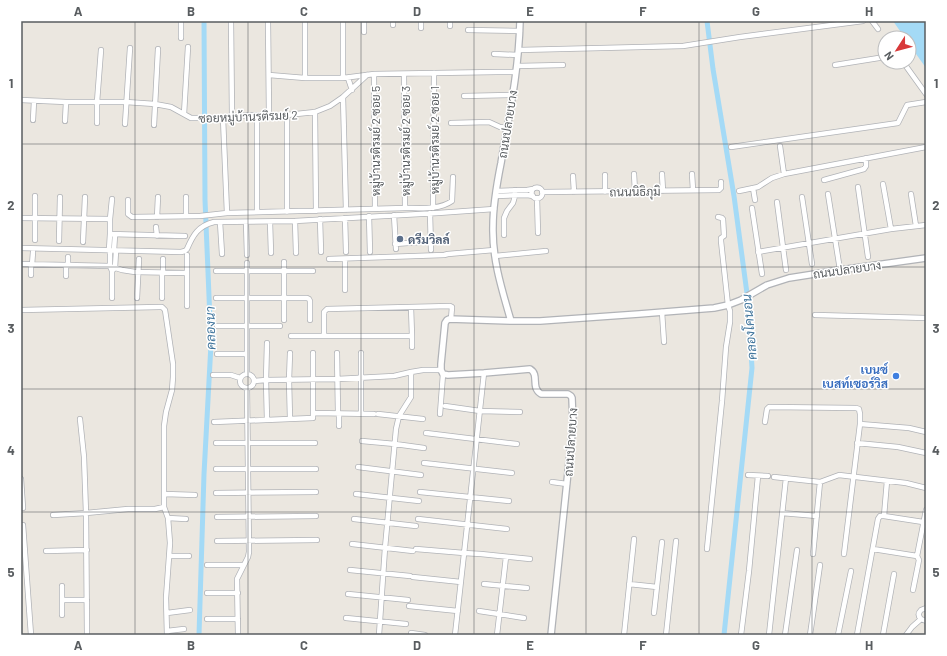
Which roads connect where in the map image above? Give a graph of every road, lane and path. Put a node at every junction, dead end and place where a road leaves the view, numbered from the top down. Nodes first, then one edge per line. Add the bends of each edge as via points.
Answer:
1 (181, 21) edge
2 (231, 21) edge
3 (268, 21) edge
4 (305, 21) edge
5 (343, 21) edge
6 (364, 21) edge
7 (421, 21) edge
8 (520, 21) edge
9 (863, 21) edge
10 (872, 21) edge
11 (421, 28) dead end
12 (878, 29) dead end
13 (468, 30) dead end
14 (520, 31) junction
15 (364, 32) dead end
16 (181, 38) dead end
17 (188, 47) dead end
18 (130, 48) dead end
19 (158, 49) dead end
20 (100, 50) dead end
21 (519, 52) junction
22 (494, 54) dead end
23 (877, 58) edge
24 (563, 65) dead end
25 (835, 65) dead end
26 (517, 66) junction
27 (908, 70) edge
28 (516, 72) junction
29 (434, 73) junction
30 (374, 74) junction
31 (404, 74) junction
32 (269, 75) junction
33 (367, 75) junction
34 (305, 78) junction
35 (345, 78) junction
36 (352, 90) junction
37 (926, 94) edge
38 (512, 95) junction
39 (464, 96) dead end
40 (343, 97) junction
41 (21, 100) edge
42 (34, 101) junction
43 (66, 102) junction
44 (97, 102) junction
45 (126, 102) junction
46 (926, 102) edge
47 (155, 104) junction
48 (315, 112) junction
49 (184, 114) junction
50 (257, 115) junction
51 (269, 115) junction
52 (287, 115) junction
53 (232, 116) junction
54 (221, 118) junction
55 (33, 120) dead end
56 (65, 121) dead end
57 (97, 123) dead end
58 (451, 123) dead end
59 (125, 124) dead end
60 (154, 125) dead end
61 (507, 128) junction
62 (780, 146) dead end
63 (731, 147) dead end
64 (926, 147) edge
65 (866, 158) junction
66 (634, 174) dead end
67 (662, 174) dead end
68 (692, 174) dead end
69 (784, 174) junction
70 (605, 175) dead end
71 (573, 176) dead end
72 (453, 177) dead end
73 (824, 180) dead end
74 (721, 182) dead end
75 (883, 184) dead end
76 (858, 187) dead end
77 (753, 188) junction
78 (533, 189) junction
79 (693, 190) junction
80 (635, 191) junction
81 (663, 191) junction
82 (739, 191) dead end
83 (542, 192) junction
84 (574, 192) junction
85 (605, 192) junction
86 (515, 193) junction
87 (496, 194) junction
88 (828, 194) dead end
89 (911, 194) dead end
90 (35, 196) dead end
91 (60, 197) dead end
92 (85, 197) dead end
93 (158, 197) dead end
94 (186, 197) dead end
95 (535, 197) junction
96 (802, 197) dead end
97 (112, 199) dead end
98 (128, 200) dead end
99 (755, 200) dead end
100 (777, 202) dead end
101 (405, 208) junction
102 (433, 208) junction
103 (752, 208) dead end
104 (375, 209) junction
105 (494, 209) junction
106 (346, 210) junction
107 (316, 211) junction
108 (257, 212) junction
109 (287, 212) junction
110 (226, 213) junction
111 (430, 213) junction
112 (394, 215) junction
113 (186, 216) junction
114 (369, 216) junction
115 (157, 217) junction
116 (718, 217) dead end
117 (21, 218) edge
118 (34, 218) junction
119 (345, 218) junction
120 (60, 219) junction
121 (110, 219) junction
122 (320, 219) junction
123 (84, 220) junction
124 (295, 221) junction
125 (220, 222) junction
126 (246, 222) junction
127 (270, 222) junction
128 (926, 225) edge
129 (916, 226) junction
130 (156, 227) dead end
131 (891, 229) junction
132 (538, 233) dead end
133 (864, 234) junction
134 (112, 235) junction
135 (504, 235) dead end
136 (157, 236) junction
137 (184, 236) dead end
138 (835, 239) junction
139 (35, 240) dead end
140 (59, 241) dead end
141 (83, 242) dead end
142 (421, 242) dead end
143 (809, 244) junction
144 (21, 248) edge
145 (783, 248) junction
146 (112, 250) junction
147 (431, 250) dead end
148 (546, 251) dead end
149 (33, 252) dead end
150 (321, 252) dead end
151 (346, 252) dead end
152 (370, 252) dead end
153 (758, 252) junction
154 (271, 253) dead end
155 (296, 253) dead end
156 (495, 253) junction
157 (222, 254) dead end
158 (187, 255) dead end
159 (247, 255) dead end
160 (68, 257) dead end
161 (868, 257) dead end
162 (926, 258) edge
163 (139, 259) dead end
164 (163, 259) dead end
165 (329, 259) dead end
166 (345, 259) junction
167 (284, 262) dead end
168 (247, 263) dead end
169 (21, 264) edge
170 (812, 264) dead end
171 (32, 265) junction
172 (67, 265) junction
173 (112, 268) junction
174 (786, 270) dead end
175 (840, 270) junction
176 (216, 271) dead end
177 (246, 271) junction
178 (284, 271) junction
179 (314, 271) dead end
180 (138, 272) junction
181 (163, 273) junction
182 (187, 273) junction
183 (762, 274) dead end
184 (31, 275) dead end
185 (66, 276) dead end
186 (345, 290) dead end
187 (112, 298) dead end
188 (137, 298) dead end
189 (162, 298) dead end
190 (216, 298) dead end
191 (247, 298) junction
192 (284, 298) junction
193 (728, 305) junction
194 (187, 306) dead end
195 (411, 307) junction
196 (21, 310) edge
197 (662, 312) junction
198 (815, 315) dead end
199 (926, 318) edge
200 (451, 319) junction
201 (284, 320) dead end
202 (310, 320) dead end
203 (511, 321) junction
204 (217, 326) dead end
205 (247, 326) junction
206 (280, 326) dead end
207 (324, 335) junction
208 (291, 336) dead end
209 (412, 336) junction
210 (664, 342) dead end
211 (267, 343) dead end
212 (412, 347) dead end
213 (290, 353) dead end
214 (313, 353) dead end
215 (337, 353) dead end
216 (361, 353) dead end
217 (217, 354) dead end
218 (247, 354) junction
219 (411, 372) junction
220 (442, 372) junction
221 (484, 373) junction
222 (247, 374) junction
223 (213, 375) dead end
224 (240, 378) junction
225 (362, 378) junction
226 (313, 379) junction
227 (337, 379) junction
228 (266, 380) junction
229 (289, 380) junction
230 (254, 381) junction
231 (247, 388) junction
232 (445, 406) dead end
233 (480, 410) junction
234 (520, 412) dead end
235 (313, 413) junction
236 (338, 413) junction
237 (361, 414) junction
238 (440, 414) dead end
239 (399, 416) junction
240 (423, 418) dead end
241 (80, 419) dead end
242 (290, 419) junction
243 (267, 420) junction
244 (248, 421) junction
245 (214, 422) dead end
246 (765, 422) dead end
247 (860, 424) junction
248 (339, 426) dead end
249 (926, 432) edge
250 (426, 433) dead end
251 (477, 439) junction
252 (362, 441) dead end
253 (216, 443) dead end
254 (248, 443) junction
255 (315, 443) dead end
256 (857, 443) junction
257 (395, 444) junction
258 (517, 444) dead end
259 (424, 448) dead end
260 (926, 453) edge
261 (424, 463) dead end
262 (358, 467) dead end
263 (473, 468) junction
264 (216, 469) dead end
265 (249, 469) junction
266 (316, 469) dead end
267 (392, 472) junction
268 (512, 473) dead end
269 (422, 475) dead end
270 (748, 475) dead end
271 (758, 476) junction
272 (768, 476) dead end
273 (774, 477) dead end
274 (853, 477) junction
275 (786, 478) junction
276 (21, 479) edge
277 (887, 481) junction
278 (552, 482) dead end
279 (820, 482) junction
280 (566, 484) junction
281 (926, 488) edge
282 (249, 492) junction
283 (316, 492) dead end
284 (420, 492) dead end
285 (216, 493) dead end
286 (165, 494) junction
287 (356, 494) dead end
288 (195, 495) dead end
289 (389, 497) junction
290 (470, 497) junction
291 (419, 501) dead end
292 (509, 501) dead end
293 (164, 507) junction
294 (23, 508) dead end
295 (926, 510) edge
296 (86, 513) junction
297 (782, 513) junction
298 (53, 515) dead end
299 (249, 516) junction
300 (316, 516) dead end
301 (817, 516) junction
302 (884, 516) junction
303 (216, 517) dead end
304 (168, 518) junction
305 (186, 518) dead end
306 (354, 519) dead end
307 (418, 519) dead end
308 (387, 522) junction
309 (923, 522) junction
310 (23, 525) dead end
311 (467, 525) junction
312 (416, 526) dead end
313 (507, 529) dead end
314 (634, 539) dead end
315 (250, 540) junction
316 (317, 540) dead end
317 (217, 541) dead end
318 (676, 541) dead end
319 (662, 542) dead end
320 (352, 544) dead end
321 (385, 548) junction
322 (707, 549) dead end
323 (873, 549) junction
324 (87, 550) junction
325 (798, 550) dead end
326 (23, 551) edge
327 (46, 551) dead end
328 (464, 553) junction
329 (813, 554) dead end
330 (844, 554) dead end
331 (170, 556) junction
332 (188, 556) dead end
333 (917, 556) junction
334 (506, 557) junction
335 (530, 559) dead end
336 (207, 565) dead end
337 (243, 565) junction
338 (820, 565) dead end
339 (350, 570) dead end
340 (851, 571) dead end
341 (383, 573) junction
342 (894, 574) dead end
343 (461, 582) junction
344 (484, 584) dead end
345 (629, 584) junction
346 (62, 586) dead end
347 (503, 586) junction
348 (657, 587) junction
349 (527, 588) dead end
350 (913, 590) dead end
351 (207, 593) dead end
352 (238, 593) junction
353 (348, 594) dead end
354 (382, 597) junction
355 (62, 600) junction
356 (87, 600) junction
357 (408, 600) dead end
358 (409, 606) dead end
359 (926, 608) edge
360 (190, 610) dead end
361 (458, 611) junction
362 (479, 611) dead end
363 (167, 613) junction
364 (654, 613) dead end
365 (499, 614) junction
366 (62, 615) dead end
367 (346, 618) dead end
368 (524, 618) dead end
369 (207, 619) dead end
370 (238, 619) junction
371 (923, 620) edge
372 (380, 622) junction
373 (406, 624) dead end
374 (184, 629) dead end
375 (167, 633) edge
376 (411, 633) dead end
377 (31, 635) edge
378 (87, 635) edge
379 (238, 635) edge
380 (379, 635) edge
381 (425, 635) edge
382 (455, 635) edge
383 (497, 635) edge
384 (551, 635) edge
385 (624, 635) edge
386 (666, 635) edge
387 (741, 635) edge
388 (768, 635) edge
389 (785, 635) edge
390 (810, 635) edge
391 (838, 635) edge
392 (857, 635) edge
393 (883, 635) edge
394 (906, 635) edge

1 - 16 street
2 - 53 street
3 - 32 street
4 - 34 street
5 - 35 street
6 - 15 street
7 - 11 street
8 - 14 street, ถนนปลายบาง
9 - 21 street via 683,46
10 - 12 street
13 - 14 street
14 - 21 street, ถนนปลายบาง
17 - 49 street
18 - 45 street
19 - 47 street
20 - 44 street
21 - 22 street
21 - 26 street, ถนนปลายบาง
23 - 25 street
24 - 26 street
26 - 28 street, ถนนปลายบาง
27 - 37 street
28 - 29 street
28 - 38 street, ถนนปลายบาง
29 - 31 street
29 - 102 street, หมู่บ้านรติรมย์ 2 ซอย 1
30 - 31 street
30 - 33 street
30 - 104 street, หมู่บ้านรติรมย์ 2 ซอย 5
31 - 101 street, หมู่บ้านรติรมย์ 2 ซอย 3
32 - 34 street
32 - 51 street
33 - 35 street
33 - 36 street, ซอยหมู่บ้านรติรมย์ 2
34 - 35 street
35 - 36 street
36 - 40 street, ซอยหมู่บ้านรติรมย์ 2
38 - 39 street
38 - 61 street, ถนนปลายบาง
40 - 48 street, ซอยหมู่บ้านรติรมย์ 2
40 - 106 street
41 - 42 street, ซอยหมู่บ้านรติรมย์ 2
42 - 43 street, ซอยหมู่บ้านรติรมย์ 2
42 - 55 street
43 - 44 street, ซอยหมู่บ้านรติรมย์ 2
43 - 56 street
44 - 45 street, ซอยหมู่บ้านรติรมย์ 2
44 - 57 street
45 - 47 street, ซอยหมู่บ้านรติรมย์ 2
45 - 59 street
46 - 63 street via 906,105 898,123
47 - 49 street, ซอยหมู่บ้านรติรมย์ 2 via 171,107
47 - 60 street
48 - 52 street, ซอยหมู่บ้านรติรมย์ 2
48 - 107 street
49 - 54 street, ซอยหมู่บ้านรติรมย์ 2 via 191,118
50 - 51 street, ซอยหมู่บ้านรติรมย์ 2
50 - 53 street, ซอยหมู่บ้านรติรมย์ 2
50 - 108 street
51 - 52 street, ซอยหมู่บ้านรติรมย์ 2
52 - 109 street
53 - 54 street, ซอยหมู่บ้านรติรมย์ 2
54 - 110 street
58 - 61 street via 489,122
61 - 87 street, ถนนปลายบาง
62 - 69 street
64 - 65 street
65 - 69 street
65 - 73 street via 864,169
66 - 80 street
67 - 81 street
68 - 79 street
69 - 77 street
70 - 85 street
71 - 84 street
72 - 102 street via 452,201
74 - 79 street, ถนนนิธิภุมิ via 719,190
75 - 131 street
76 - 133 street
77 - 82 street
77 - 99 street
78 - 83 street via 539,188
78 - 86 street
78 - 95 street
79 - 81 street, ถนนนิธิภุมิ
80 - 81 street, ถนนนิธิภุมิ
80 - 85 street, ถนนนิธิภุมิ
83 - 84 street, ถนนนิธิภุมิ
83 - 95 street via 541,196
84 - 85 street, ถนนนิธิภุมิ
86 - 87 street
86 - 95 street
86 - 135 street via 513,204 504,218
87 - 105 street, ถนนปลายบาง
88 - 138 street
89 - 129 street
90 - 118 street
91 - 120 street
92 - 123 street
93 - 115 street
94 - 113 street
95 - 132 street
96 - 143 street
97 - 121 street
98 - 115 street via 129,216
100 - 145 street
101 - 102 street
101 - 104 street
103 - 153 street
104 - 106 street
105 - 111 street
105 - 156 street, ถนนปลายบาง
106 - 107 street
107 - 109 street
108 - 109 street
108 - 110 street
110 - 113 street
111 - 112 street
111 - 147 street
112 - 114 street
112 - 142 street via 395,246
113 - 115 street
114 - 119 street
114 - 152 street
116 - 193 street via 723,219 724,236 721,240
117 - 118 street
118 - 120 street
118 - 139 street
119 - 122 street
119 - 151 street
120 - 123 street
120 - 140 street
121 - 123 street
121 - 134 street
122 - 124 street
122 - 150 street
123 - 141 street
124 - 127 street
124 - 155 street
125 - 126 street
125 - 146 street via 207,224 201,228 187,249 181,252
125 - 157 street
126 - 127 street
126 - 159 street
127 - 154 street
128 - 129 street
129 - 131 street
130 - 136 street
131 - 133 street
133 - 138 street
133 - 161 street
134 - 136 street
134 - 146 street
136 - 137 street
138 - 143 street
138 - 175 street
143 - 145 street
143 - 170 street
144 - 146 street
145 - 153 street
145 - 174 street
146 - 173 street
148 - 156 street
149 - 171 street
153 - 183 street
156 - 166 street
156 - 203 street, ถนนปลายบาง via 497,271
158 - 182 street
160 - 172 street
162 - 175 street, ถนนปลายบาง
163 - 180 street
164 - 181 street
165 - 166 street
166 - 186 street
167 - 178 street
168 - 177 street
169 - 171 street
171 - 172 street
171 - 184 street
172 - 173 street
172 - 185 street
173 - 180 street
173 - 187 street
175 - 193 street, ถนนปลายบาง via 780,280
176 - 177 street
177 - 178 street
177 - 191 street
178 - 179 street
178 - 192 street
180 - 181 street
180 - 188 street
181 - 182 street
181 - 189 street
182 - 194 street
190 - 191 street
191 - 192 street
191 - 205 street
192 - 201 street
192 - 202 street via 309,299
193 - 197 street, ถนนปลายบาง
193 - 322 street via 730,322
195 - 200 street via 451,306
195 - 207 street via 327,309 324,312
195 - 209 street
196 - 286 street via 159,307 164,310 173,364 172,390 164,426
197 - 203 street, ถนนปลายบาง
197 - 210 street
198 - 199 street
200 - 203 street, ถนนปลายบาง
200 - 220 street via 445,323
204 - 205 street
205 - 206 street
205 - 218 street
207 - 208 street
207 - 209 street
209 - 212 street
211 - 228 street
213 - 229 street
214 - 226 street
215 - 227 street
216 - 225 street
217 - 218 street
218 - 222 street
219 - 220 street
219 - 225 street
219 - 239 street via 411,397
220 - 221 street, ถนนปลายบาง via 448,375
220 - 238 street
221 - 233 street
221 - 280 street, ถนนปลายบาง via 530,369 534,374 536,389 541,394 571,396 573,424
222 - 224 street
222 - 230 street via 252,376
223 - 224 street
224 - 231 street via 240,384
225 - 227 street
225 - 237 street
226 - 227 street
226 - 229 street
226 - 235 street
227 - 236 street
228 - 229 street
228 - 230 street
228 - 243 street
229 - 242 street
230 - 231 street via 252,386
231 - 244 street
232 - 233 street
233 - 234 street
233 - 251 street
235 - 236 street
235 - 242 street via 312,419
236 - 237 street
236 - 248 street
237 - 239 street
239 - 240 street
239 - 257 street
241 - 296 street
242 - 243 street
243 - 244 street
244 - 245 street
244 - 254 street
246 - 247 street via 769,407 856,408 860,410
247 - 249 street
247 - 256 street
250 - 251 street
251 - 258 street
251 - 263 street
252 - 257 street
253 - 254 street
254 - 255 street
254 - 265 street
256 - 260 street
256 - 274 street
257 - 259 street
257 - 267 street
261 - 263 street
262 - 267 street
263 - 268 street
263 - 290 street
264 - 265 street
265 - 266 street
265 - 282 street
267 - 269 street
267 - 289 street
270 - 271 street
271 - 272 street
271 - 387 street
273 - 275 street
274 - 277 street
274 - 279 street via 839,475
274 - 330 street
275 - 279 street
275 - 297 street
276 - 294 street
277 - 281 street
277 - 302 street
278 - 280 street
279 - 301 street
280 - 384 street, ถนนปลายบาง
282 - 283 street
282 - 285 street
282 - 299 street
284 - 290 street
286 - 288 street
286 - 293 street
287 - 289 street
289 - 291 street
289 - 308 street
290 - 292 street
290 - 311 street
293 - 296 street
293 - 304 street
295 - 309 street
296 - 298 street
296 - 324 street
297 - 301 street
297 - 388 street
299 - 300 street
299 - 303 street
299 - 315 street
301 - 329 street
302 - 309 street
302 - 323 street via 878,519
304 - 305 street
304 - 331 street
306 - 308 street
307 - 311 street
308 - 312 street
308 - 321 street
309 - 333 street
310 - 326 street
311 - 313 street
311 - 328 street
314 - 345 street
315 - 316 street
315 - 317 street
315 - 337 street via 248,557
318 - 386 street
319 - 348 street
320 - 321 street
321 - 328 street
321 - 341 street
323 - 333 street
323 - 392 street
324 - 327 street
324 - 356 street
325 - 389 street
326 - 377 street
328 - 334 street
328 - 343 street
331 - 332 street
331 - 363 street
333 - 350 street via 919,560
334 - 335 street
334 - 347 street
336 - 337 street
337 - 352 street via 237,579
338 - 390 street
339 - 341 street
340 - 391 street
341 - 343 street
341 - 354 street
342 - 393 street
343 - 361 street
344 - 347 street
345 - 348 street
345 - 385 street
346 - 355 street
347 - 349 street
347 - 365 street
348 - 364 street
351 - 352 street
352 - 370 street
353 - 354 street
354 - 357 street
354 - 372 street
355 - 356 street
355 - 366 street
356 - 378 street
358 - 361 street
359 - 371 street via 920,611 919,616
360 - 363 street
361 - 382 street
362 - 365 street
363 - 375 street
365 - 368 street
365 - 383 street
367 - 372 street
369 - 370 street
370 - 379 street
371 - 394 street via 912,627
372 - 373 street
372 - 380 street
374 - 375 street
376 - 381 street

